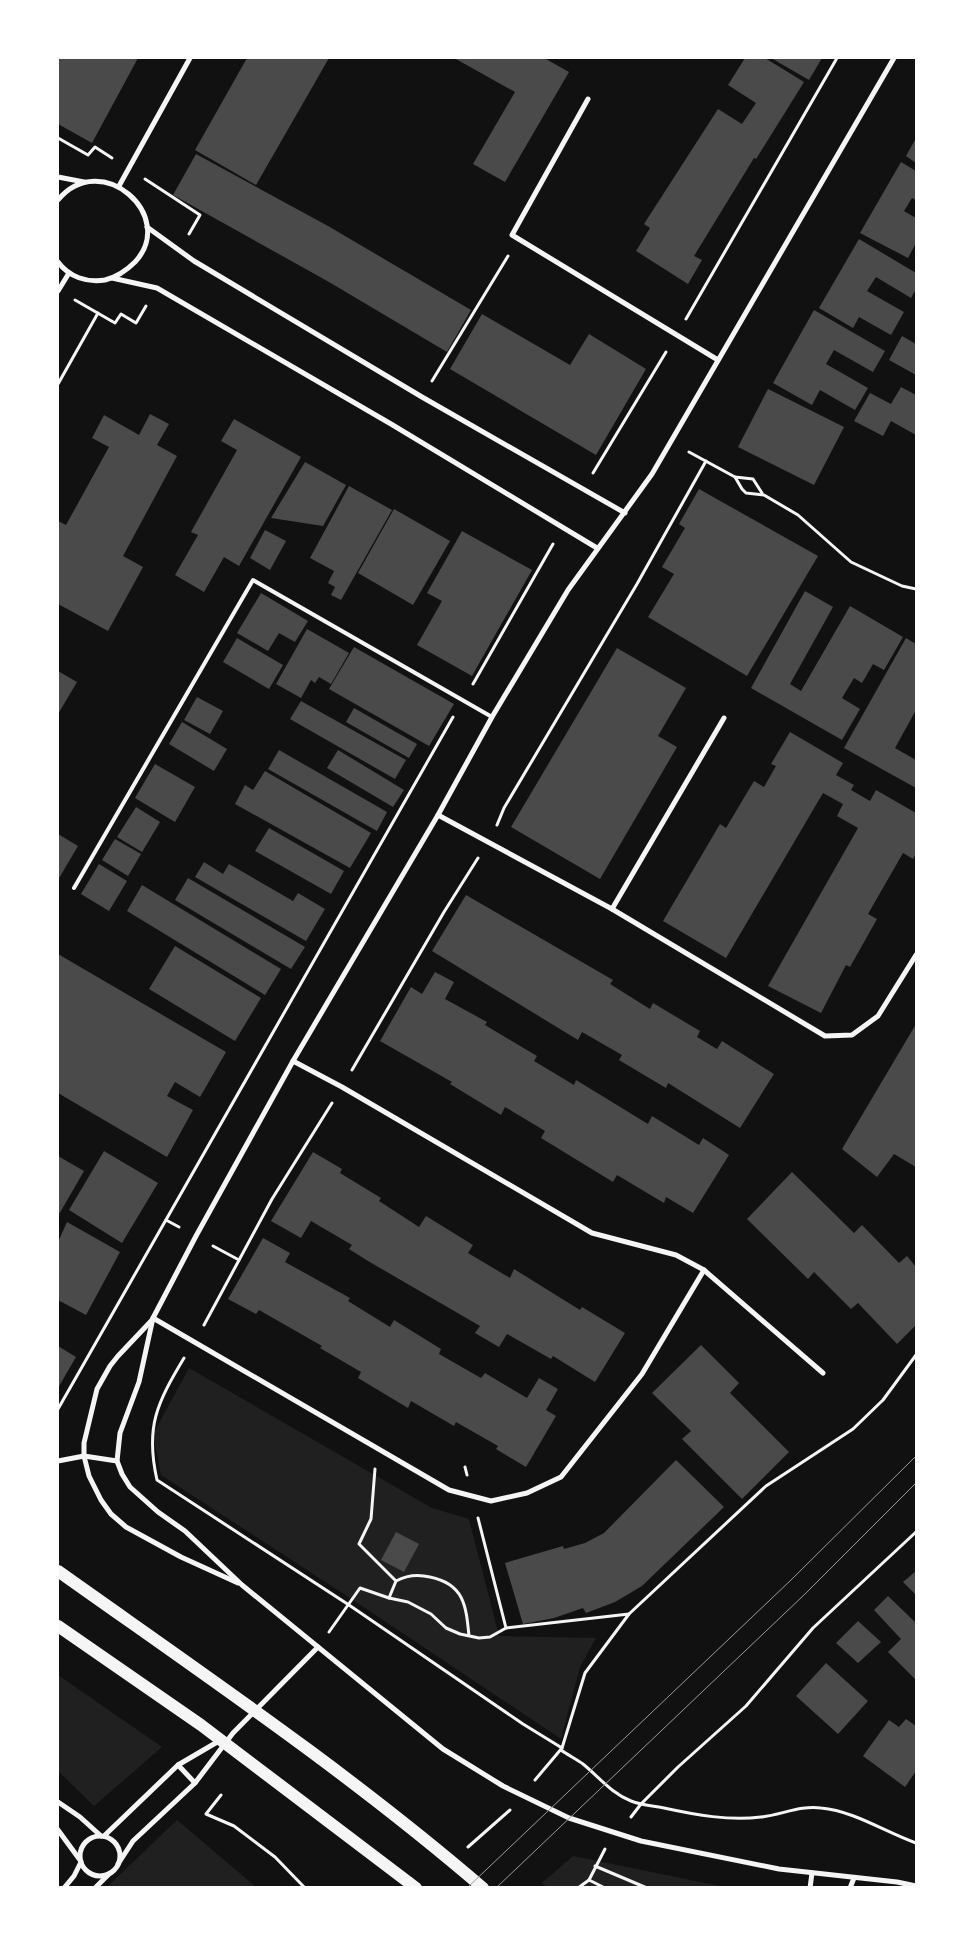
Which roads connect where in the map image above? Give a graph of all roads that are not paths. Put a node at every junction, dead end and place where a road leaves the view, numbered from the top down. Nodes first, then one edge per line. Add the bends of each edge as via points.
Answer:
1 (190, 58) edge
2 (894, 58) edge
3 (588, 99) dead end
4 (58, 177) edge
5 (85, 182) junction
6 (119, 186) junction
7 (58, 200) edge
8 (147, 227) junction
9 (58, 262) edge
10 (69, 273) junction
11 (112, 278) junction
12 (58, 291) edge
13 (718, 360) junction
14 (625, 513) junction
15 (597, 548) junction
16 (492, 717) junction
17 (724, 718) dead end
18 (438, 814) junction
19 (74, 888) dead end
20 (612, 909) junction
21 (916, 955) edge
22 (293, 1061) junction
23 (704, 1270) junction
24 (153, 1318) junction
25 (823, 1373) dead end
26 (84, 1456) junction
27 (58, 1461) edge
28 (117, 1461) junction
29 (58, 1571) edge
30 (242, 1585) junction
31 (58, 1626) edge
32 (318, 1646) junction
33 (232, 1733) junction
34 (178, 1765) junction
35 (195, 1783) junction
36 (58, 1802) edge
37 (58, 1830) edge
38 (102, 1836) junction
39 (81, 1861) junction
40 (118, 1864) junction
41 (111, 1872) junction
42 (812, 1873) junction
43 (854, 1878) junction
44 (916, 1886) edge
45 (64, 1888) edge
46 (95, 1888) edge
47 (416, 1888) edge
48 (484, 1888) edge
49 (810, 1888) edge
50 (850, 1888) edge

1 - 6 street
2 - 13 street
3 - 13 street via 512,235
4 - 5 street
5 - 6 street via 102,181
5 - 7 street via 70,188
6 - 8 street via 133,196
8 - 11 street via 145,244 138,259 127,271
8 - 14 street via 194,261
9 - 10 street
10 - 11 street via 97,281
10 - 12 street
11 - 15 street via 157,288
13 - 14 street via 652,474
14 - 15 street
15 - 16 street
16 - 18 street
16 - 19 lane via 253,580
17 - 20 street
18 - 20 street
18 - 22 street
20 - 21 street via 825,1036 852,1035 878,1016
22 - 23 street via 592,1233 676,1255
22 - 24 street
23 - 24 street via 642,1374 561,1477 528,1493 491,1501 449,1490
23 - 25 street
24 - 26 street via 114,1361 99,1385
24 - 28 street via 139,1382 120,1433
26 - 27 street
26 - 28 street
26 - 30 street via 95,1491 117,1520 181,1557
28 - 30 street via 130,1488 185,1531
29 - 48 main road via 318,1755
30 - 32 street
31 - 47 main road via 201,1725
32 - 33 street
32 - 42 street via 444,1749 480,1773 569,1818 641,1841
33 - 34 street
33 - 35 street
34 - 35 street
34 - 38 street
35 - 40 street via 133,1842
36 - 38 street
37 - 39 street
38 - 39 street via 89,1839 83,1846
38 - 40 street via 119,1848
39 - 41 street via 86,1870 95,1875
39 - 45 street
40 - 41 street
41 - 46 street
42 - 43 street
42 - 49 street
43 - 44 street
43 - 50 street

